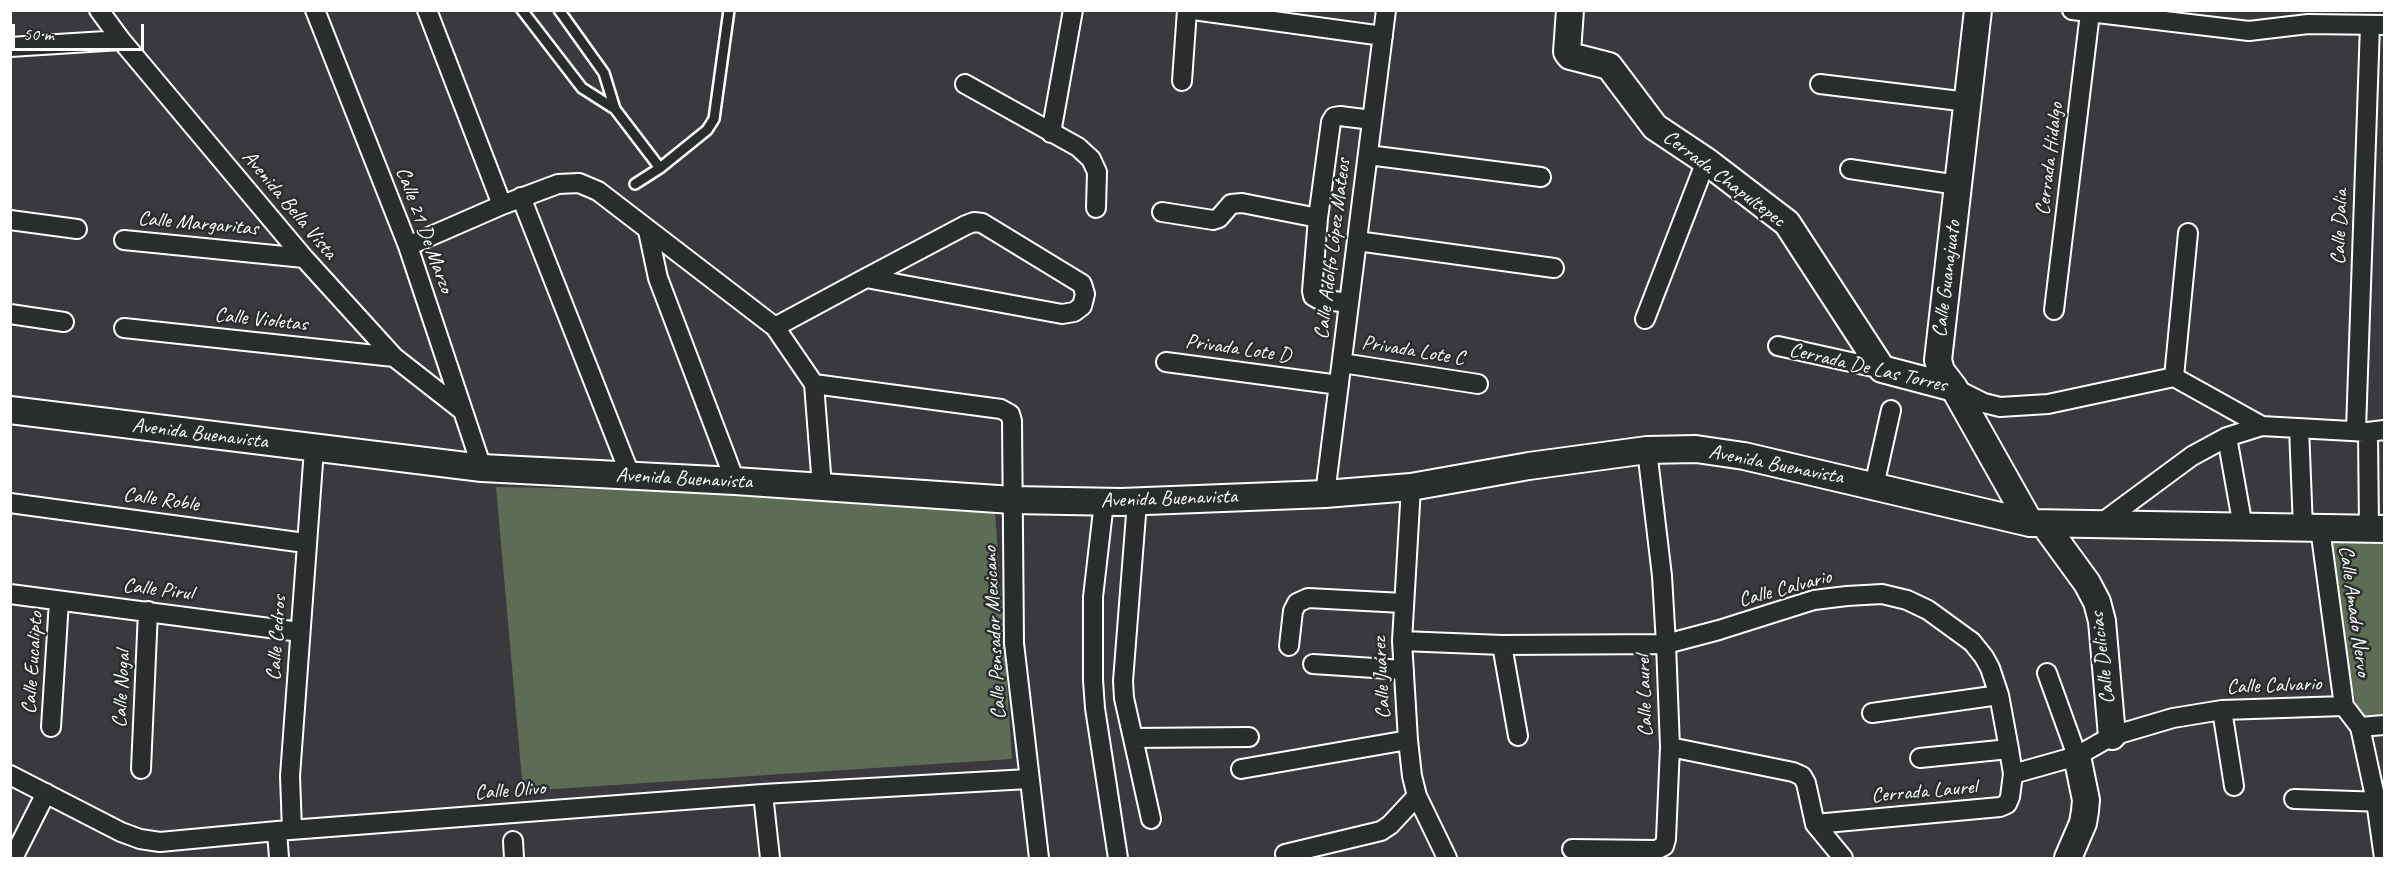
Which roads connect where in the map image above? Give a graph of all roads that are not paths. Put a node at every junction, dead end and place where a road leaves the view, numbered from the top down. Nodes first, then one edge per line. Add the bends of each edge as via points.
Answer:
1 (99, 10) edge
2 (315, 10) edge
3 (427, 10) edge
4 (522, 10) edge
5 (559, 10) edge
6 (729, 10) edge
7 (1073, 10) edge
8 (1187, 10) edge
9 (1193, 10) edge
10 (1386, 10) edge
11 (1570, 10) edge
12 (1978, 10) edge
13 (2081, 12) edge
14 (2113, 13) edge
15 (2280, 19) edge
16 (2377, 25) edge
17 (1383, 36) junction
18 (121, 40) junction
19 (10, 47) edge
20 (1182, 81) dead end
21 (965, 84) dead end
22 (1820, 84) dead end
23 (1968, 102) junction
24 (615, 109) junction
25 (1372, 120) junction
26 (1051, 133) junction
27 (1368, 155) junction
28 (1706, 162) junction
29 (660, 168) junction
30 (1850, 169) dead end
31 (1541, 177) dead end
32 (635, 184) dead end
33 (1958, 185) junction
34 (521, 197) junction
35 (502, 205) junction
36 (1096, 208) dead end
37 (1162, 212) dead end
38 (1318, 218) junction
39 (10, 220) edge
40 (77, 228) dead end
41 (648, 231) junction
42 (2188, 233) dead end
43 (124, 240) dead end
44 (1357, 241) junction
45 (408, 246) junction
46 (304, 258) junction
47 (1554, 268) dead end
48 (866, 278) junction
49 (1349, 303) junction
50 (2054, 310) dead end
51 (10, 314) edge
52 (1645, 319) dead end
53 (64, 322) dead end
54 (775, 327) junction
55 (124, 328) dead end
56 (1778, 346) dead end
57 (394, 357) junction
58 (1166, 362) dead end
59 (1342, 363) junction
60 (1882, 369) junction
61 (2174, 377) junction
62 (814, 384) junction
63 (1478, 384) dead end
64 (1339, 385) junction
65 (1954, 388) junction
66 (10, 410) edge
67 (1891, 410) dead end
68 (463, 411) junction
69 (2262, 426) junction
70 (2299, 428) junction
71 (2369, 431) edge
72 (2227, 437) junction
73 (314, 449) junction
74 (1647, 450) junction
75 (482, 468) junction
76 (631, 477) junction
77 (735, 481) junction
78 (1874, 486) junction
79 (822, 487) junction
80 (1411, 487) junction
81 (1325, 494) junction
82 (1012, 500) junction
83 (1104, 502) junction
84 (1137, 502) junction
85 (10, 503) edge
86 (2037, 523) junction
87 (2100, 524) junction
88 (2243, 526) junction
89 (2379, 527) edge
90 (2312, 528) junction
91 (305, 543) junction
92 (10, 594) edge
93 (59, 602) junction
94 (1402, 603) junction
95 (148, 611) junction
96 (300, 632) junction
97 (1402, 641) junction
98 (1666, 644) junction
99 (1502, 645) junction
100 (1289, 646) dead end
101 (1313, 664) dead end
102 (1404, 670) junction
103 (2047, 673) dead end
104 (1999, 695) junction
105 (2344, 706) junction
106 (2222, 710) junction
107 (1872, 713) dead end
108 (2385, 725) edge
109 (51, 727) dead end
110 (2360, 727) junction
111 (1518, 736) dead end
112 (2112, 736) junction
113 (1249, 737) dead end
114 (1133, 738) junction
115 (1408, 740) junction
116 (1670, 747) junction
117 (2009, 749) junction
118 (2077, 756) junction
119 (1920, 758) dead end
120 (141, 769) dead end
121 (1241, 769) dead end
122 (2013, 774) junction
123 (10, 775) edge
124 (1028, 779) junction
125 (2234, 786) dead end
126 (46, 793) junction
127 (763, 794) junction
128 (1417, 796) junction
129 (2294, 799) dead end
130 (2380, 802) edge
131 (1151, 819) dead end
132 (1815, 824) junction
133 (284, 830) junction
134 (1572, 849) dead end
135 (1285, 854) dead end
136 (13, 858) edge
137 (279, 858) edge
138 (770, 858) edge
139 (1039, 858) edge
140 (1118, 858) edge
141 (1447, 858) edge
142 (1843, 858) edge
143 (2068, 858) edge
144 (2384, 858) edge

1 - 18 street, Avenida Bella Vista
2 - 45 street, Calle 21 De Marzo
3 - 35 street
4 - 24 lane via 582,88
5 - 24 lane via 603,73
6 - 29 lane via 714,119 707,130
7 - 26 street
8 - 20 street
9 - 17 street
10 - 17 street, Calle Adolfo López Mateos
11 - 28 street, Cerrada Chapultepec via 1570,56 1609,66 1655,127
12 - 23 street, Calle Guanajuato
13 - 14 street
13 - 50 street, Cerrada Hidalgo
14 - 15 street via 2249,31
15 - 16 street via 2308,24
16 - 71 street, Calle Dalia
17 - 25 street, Calle Adolfo López Mateos
18 - 19 street
18 - 46 street, Avenida Bella Vista
21 - 26 street
22 - 23 street
23 - 33 street, Calle Guanajuato
24 - 29 lane
25 - 27 street, Calle Adolfo López Mateos
25 - 38 street via 1340,116 1331,122
26 - 36 street via 1091,159 1097,172
27 - 31 street
27 - 44 street, Calle Adolfo López Mateos
28 - 52 street
28 - 60 street, Cerrada Chapultepec via 1787,223
29 - 32 lane
30 - 33 street
33 - 65 street, Calle Guanajuato via 1938,360
34 - 35 street
34 - 41 street via 558,184 579,183 598,191
34 - 76 street
35 - 45 street
37 - 38 street via 1213,220 1231,204 1242,203
38 - 49 street via 1313,296
39 - 40 street
41 - 54 street
41 - 77 street via 658,278
42 - 61 street
43 - 46 street, Calle Margaritas
44 - 47 street
44 - 49 street, Calle Adolfo López Mateos
45 - 68 street, Calle 21 De Marzo
46 - 57 street, Avenida Bella Vista
48 - 48 street via 1062,314 1082,306 1085,294 1083,284 982,223 974,222
48 - 54 street
49 - 59 street, Calle Adolfo López Mateos
51 - 53 street
54 - 62 street
55 - 57 street, Calle Violetas
56 - 60 street, Cerrada De Las Torres
57 - 68 street, Avenida Bella Vista
58 - 64 street, Privada Lote D
59 - 63 street, Privada Lote C
59 - 64 street, Calle Adolfo López Mateos
60 - 65 street, Cerrada De Las Torres
61 - 65 street, Cerrada De Las Torres via 2048,404 2000,406 1984,403
61 - 69 street
62 - 79 street
62 - 82 street, Calle Pensador Mexicano via 1010,414
64 - 81 street, Calle Adolfo López Mateos
65 - 86 street, Calle Guanajuato
66 - 73 street, Avenida Buenavista
67 - 78 street
68 - 75 street, Calle 21 De Marzo
69 - 70 street
69 - 72 street
70 - 71 street
70 - 90 street, Calle Amado Nervo
71 - 89 street, Calle Dalia
72 - 87 street via 2192,456
72 - 88 street
73 - 75 street, Avenida Buenavista
73 - 91 street, Calle Cedros
74 - 78 street, Avenida Buenavista via 1696,449 1744,456
74 - 80 street, Avenida Buenavista
74 - 98 street, Calle Laurel
75 - 76 street, Avenida Buenavista
76 - 77 street, Avenida Buenavista
77 - 79 street, Avenida Buenavista
78 - 86 street, Avenida Buenavista
79 - 82 street, Avenida Buenavista
80 - 81 street, Avenida Buenavista
80 - 94 street, Calle Juárez
81 - 84 street, Avenida Buenavista
82 - 83 street, Avenida Buenavista
82 - 124 street, Calle Pensador Mexicano via 1014,643
83 - 84 street, Avenida Buenavista
83 - 140 street via 1093,597 1093,680
84 - 114 street via 1123,681
85 - 91 street, Calle Roble
86 - 87 street, Avenida Buenavista
86 - 112 street, Calle Delicias via 2087,583 2097,602
87 - 88 street, Avenida Buenavista
88 - 90 street, Avenida Buenavista
89 - 90 street, Avenida Buenavista
90 - 105 street, Calle Amado Nervo
91 - 96 street, Calle Cedros
92 - 93 street, Calle Pirul
93 - 95 street, Calle Pirul
93 - 109 street, Calle Eucalipto
94 - 97 street, Calle Juárez
94 - 100 street via 1308,598 1298,603 1293,612
95 - 96 street, Calle Pirul
95 - 120 street, Calle Nogal
96 - 133 street, Calle Cedros
97 - 99 street, Calle Calvario
97 - 102 street, Calle Juárez
98 - 99 street, Calle Calvario
98 - 104 street, Calle Calvario via 1814,600 1882,594 1928,610 1972,642 1990,668
98 - 116 street, Calle Laurel
99 - 111 street
101 - 102 street
102 - 115 street, Calle Juárez
103 - 118 street
104 - 107 street
104 - 117 street, Calle Calvario
105 - 106 street, Calle Calvario
105 - 110 street, Calle Amado Nervo
106 - 112 street, Calle Calvario via 2173,718
106 - 125 street
108 - 110 street
110 - 130 street, Calle Amado Nervo
112 - 118 street, Calle Calvario
113 - 114 street
114 - 131 street
115 - 121 street
115 - 128 street, Calle Juárez
116 - 132 street, Calle Laurel via 1802,776
116 - 134 street via 1664,846 1656,850
117 - 119 street
117 - 122 street, Calle Calvario
118 - 122 street, Calle Calvario
118 - 143 street via 2086,800 2083,823
122 - 132 street, Cerrada Laurel via 2010,797 2000,807
123 - 126 street, Calle Olivo
124 - 127 street, Calle Olivo
124 - 139 street, Calle Pensador Mexicano
126 - 133 street, Calle Olivo via 140,839 160,842
126 - 136 street
127 - 133 street, Calle Olivo
127 - 138 street
128 - 135 street via 1381,831
128 - 141 street, Calle Juárez
129 - 130 street
130 - 144 street
132 - 142 street, Calle Laurel
133 - 137 street, Calle Cedros

